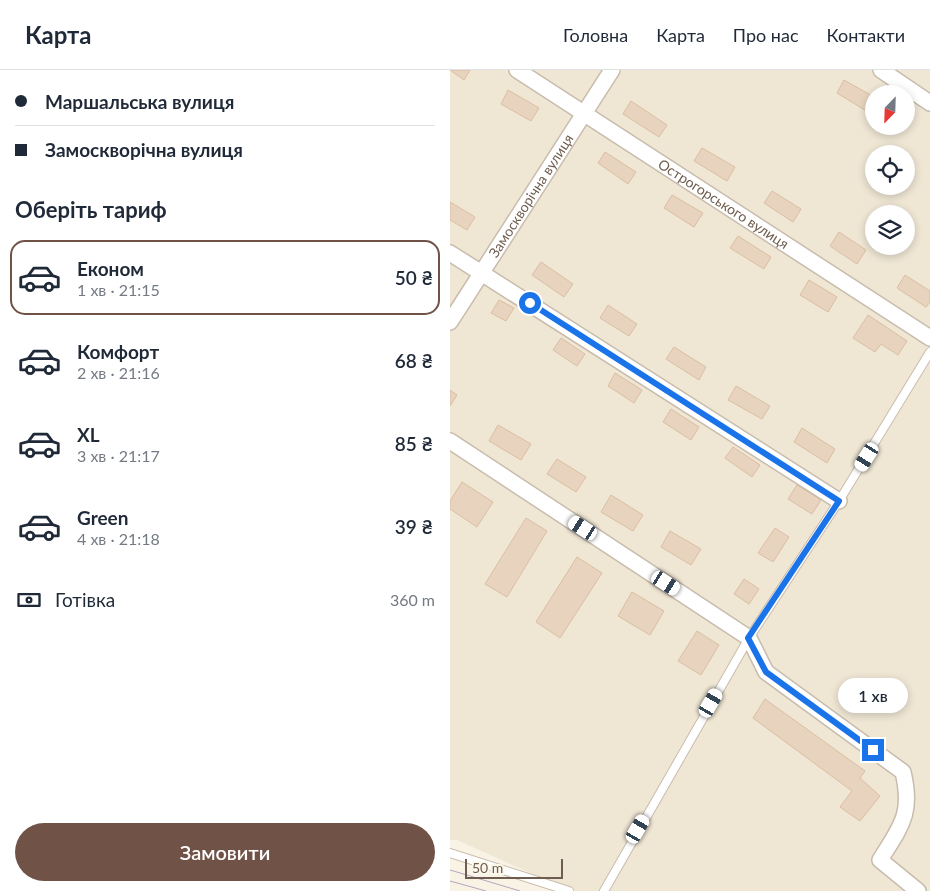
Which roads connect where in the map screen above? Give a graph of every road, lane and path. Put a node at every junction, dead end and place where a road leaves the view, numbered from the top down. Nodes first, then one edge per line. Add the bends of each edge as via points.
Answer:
1 (517, 70) edge
2 (612, 70) edge
3 (881, 70) edge
4 (930, 102) edge
5 (584, 113) junction
6 (450, 253) edge
7 (482, 272) junction
8 (450, 322) edge
9 (930, 338) edge
10 (930, 352) edge
11 (450, 441) edge
12 (839, 501) junction
13 (748, 638) junction
14 (450, 853) edge
15 (569, 891) edge
16 (604, 891) edge
17 (918, 891) edge

1 - 5 street, Острогорського вулиця
2 - 5 street, Замоскворічна вулиця
3 - 4 street
5 - 7 street, Замоскворічна вулиця
5 - 9 street, Острогорського вулиця
6 - 7 street
7 - 8 street, Замоскворічна вулиця
7 - 12 street
10 - 12 lane
11 - 13 street
12 - 13 lane
13 - 16 lane
13 - 17 street via 766,672 903,772 908,792 905,821 880,860
14 - 15 lane

